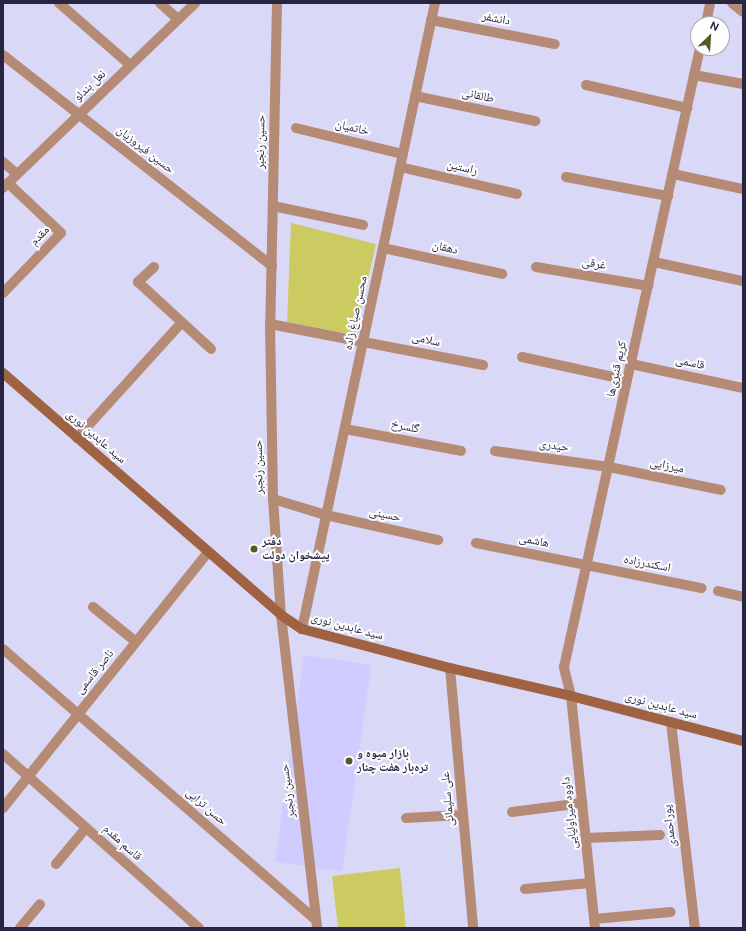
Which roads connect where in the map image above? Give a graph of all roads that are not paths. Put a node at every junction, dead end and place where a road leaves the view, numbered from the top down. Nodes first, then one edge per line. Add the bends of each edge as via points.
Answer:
1 (59, 3) edge
2 (160, 3) edge
3 (195, 3) edge
4 (277, 3) edge
5 (435, 3) edge
6 (710, 3) edge
7 (732, 3) edge
8 (743, 12) edge
9 (708, 16) edge
10 (178, 19) junction
11 (431, 20) junction
12 (555, 44) dead end
13 (3, 55) edge
14 (698, 56) edge
15 (130, 65) junction
16 (694, 75) junction
17 (743, 84) edge
18 (586, 85) dead end
19 (415, 96) junction
20 (687, 108) junction
21 (79, 115) junction
22 (535, 121) dead end
23 (296, 128) dead end
24 (403, 154) junction
25 (3, 162) edge
26 (400, 167) junction
27 (17, 174) junction
28 (673, 174) junction
29 (566, 177) dead end
30 (6, 185) edge
31 (743, 189) edge
32 (517, 194) dead end
33 (668, 196) junction
34 (273, 206) junction
35 (363, 226) dead end
36 (383, 248) junction
37 (654, 262) junction
38 (272, 266) junction
39 (154, 267) dead end
40 (536, 267) dead end
41 (502, 274) dead end
42 (743, 281) edge
43 (648, 286) junction
44 (3, 293) edge
45 (182, 322) junction
46 (270, 324) junction
47 (363, 341) junction
48 (211, 349) dead end
49 (522, 357) dead end
50 (631, 364) junction
51 (483, 365) dead end
52 (3, 373) edge
53 (628, 380) junction
54 (743, 388) edge
55 (345, 429) junction
56 (78, 438) junction
57 (461, 451) dead end
58 (495, 451) dead end
59 (608, 467) junction
60 (721, 490) dead end
61 (273, 499) junction
62 (326, 515) junction
63 (438, 540) dead end
64 (476, 543) dead end
65 (208, 552) junction
66 (587, 565) junction
67 (702, 588) dead end
68 (718, 591) dead end
69 (743, 597) edge
70 (93, 607) dead end
71 (281, 615) junction
72 (302, 628) junction
73 (136, 642) junction
74 (3, 649) edge
75 (450, 668) junction
76 (571, 696) junction
77 (79, 713) junction
78 (671, 722) junction
79 (743, 741) edge
80 (3, 754) edge
81 (28, 776) junction
82 (582, 803) junction
83 (3, 808) edge
84 (512, 812) dead end
85 (462, 815) junction
86 (406, 818) dead end
87 (86, 828) junction
88 (660, 835) dead end
89 (586, 838) junction
90 (56, 864) dead end
91 (590, 883) junction
92 (525, 889) dead end
93 (40, 904) dead end
94 (671, 912) dead end
95 (595, 923) edge
96 (316, 924) edge
97 (20, 928) edge
98 (199, 928) edge
99 (473, 928) edge
100 (695, 928) edge

1 - 15 street
2 - 10 street
3 - 10 street, نعل بندلو
4 - 34 street, حسین رنجبر
5 - 11 street, محسن صباغ زاده
6 - 9 street
7 - 8 street
10 - 15 street, نعل بندلو
11 - 12 street, دانشفر
11 - 19 street, محسن صباغ زاده
13 - 21 street, حسین فیروزیان
14 - 16 street, کریم قنبری‌ها
15 - 21 street, نعل بندلو
16 - 17 street
16 - 20 street, کریم قنبری‌ها
18 - 20 street
19 - 22 street, طالقانی
19 - 24 street, محسن صباغ زاده
20 - 28 street, کریم قنبری‌ها
21 - 27 street, نعل بندلو
21 - 38 street, حسین فیروزیان
23 - 24 street, خاتمیان
24 - 26 street, محسن صباغ زاده
25 - 27 street
26 - 32 street, راستین
26 - 36 street, محسن صباغ زاده
27 - 30 street, نعل بندلو
28 - 31 street
28 - 33 street, کریم قنبری‌ها
29 - 33 street
30 - 44 street, مقدم via 61,233
33 - 37 street, کریم قنبری‌ها
34 - 35 street
34 - 38 street, حسین رنجبر
36 - 41 street, دهقان
36 - 47 street, محسن صباغ زاده
37 - 42 street
37 - 43 street, کریم قنبری‌ها
38 - 46 street, حسین رنجبر
39 - 45 street via 138,282
40 - 43 street, غرقی
43 - 50 street, کریم قنبری‌ها
45 - 48 street
45 - 56 street
46 - 47 street, سلامی
46 - 61 street, حسین رنجبر
47 - 51 street, سلامی
47 - 55 street, محسن صباغ زاده
49 - 53 street
50 - 53 street, کریم قنبری‌ها
50 - 54 street, قاسمی
52 - 56 main road, سید عابدین نوری
53 - 59 street, کریم قنبری‌ها
55 - 57 street, گلسرخ
55 - 62 street, محسن صباغ زاده
56 - 65 main road, سید عابدین نوری
58 - 59 street, حیدری
59 - 60 street, میرزایی
59 - 66 street, کریم قنبری‌ها
61 - 62 street
61 - 71 street, حسین رنجبر
62 - 63 street, حسینی
62 - 72 street, محسن صباغ زاده
64 - 66 street, هاشمی
65 - 71 main road, سید عابدین نوری
65 - 73 street, ناصر قاسمی
66 - 67 street, اسکندرزاده
66 - 76 street, کریم قنبری‌ها via 564,667
68 - 69 street
70 - 73 street
71 - 72 main road, سید عابدین نوری
71 - 96 street, حسین رنجبر
72 - 75 main road, سید عابدین نوری
73 - 77 street, ناصر قاسمی
74 - 77 street, حسن ترابی
75 - 76 main road, سید عابدین نوری
75 - 85 street, علی سلیمانی
76 - 78 main road, سید عابدین نوری
76 - 82 street, داوود میراولیایی
77 - 81 street, ناصر قاسمی
77 - 96 street, حسن ترابی
78 - 79 main road, سید عابدین نوری
78 - 100 street, پوراحمدی
80 - 81 street, قاسم مقدم
81 - 83 street, ناصر قاسمی
81 - 87 street, قاسم مقدم
82 - 84 street
82 - 89 street, داوود میراولیایی
85 - 86 street
85 - 99 street, علی سلیمانی
87 - 90 street
87 - 98 street, قاسم مقدم
88 - 89 street
89 - 91 street, داوود میراولیایی
91 - 92 street
91 - 95 street, داوود میراولیایی
93 - 97 street
94 - 95 street

